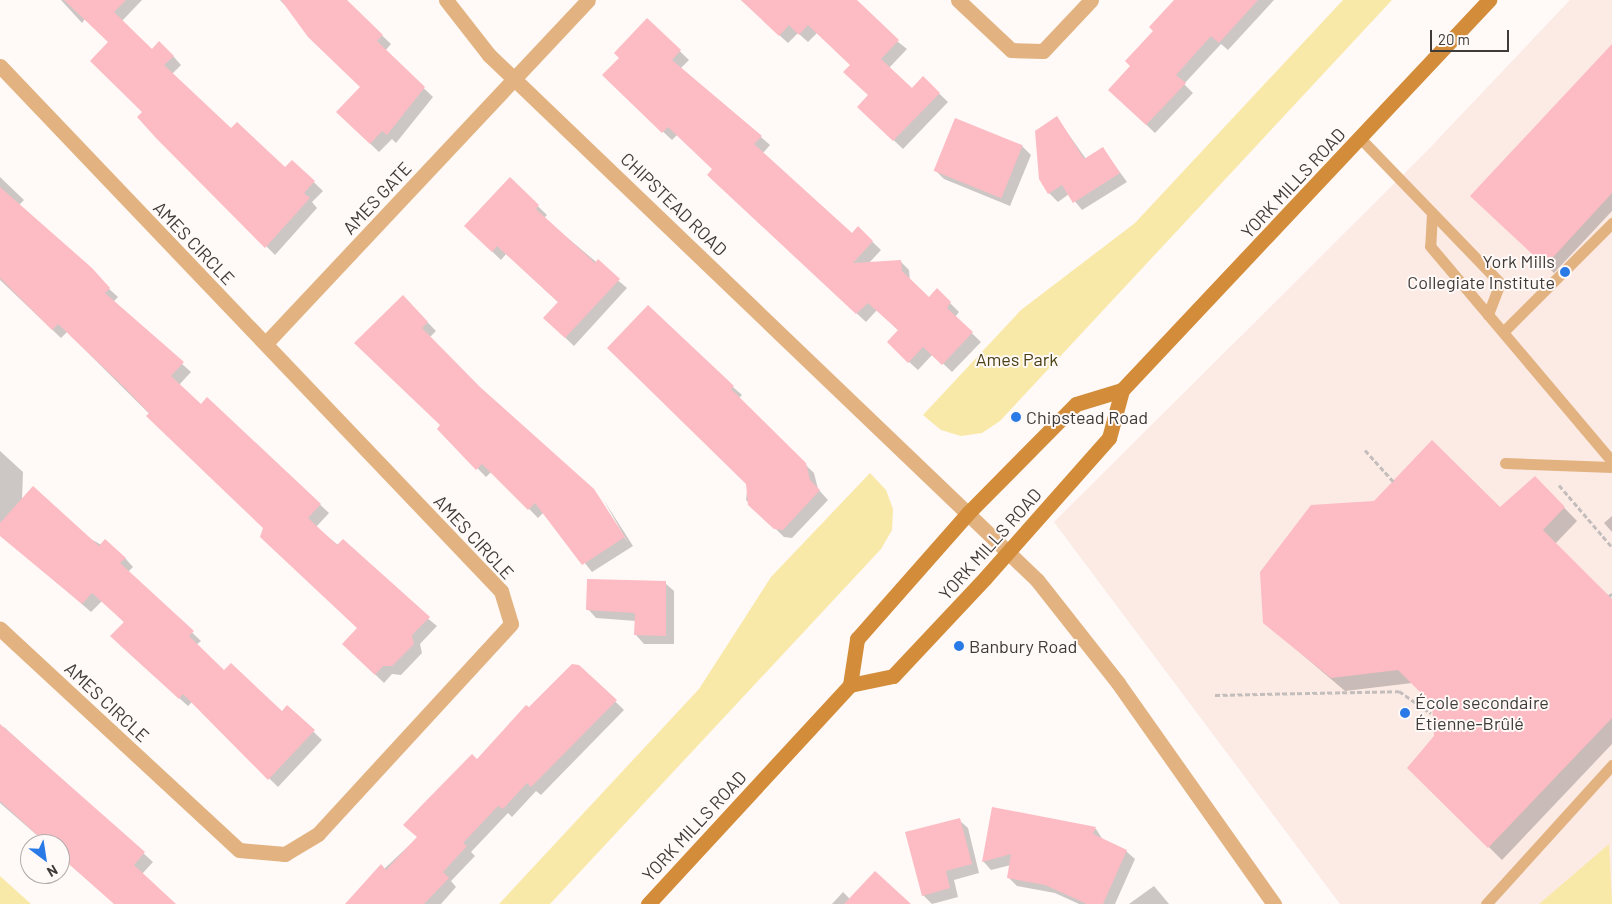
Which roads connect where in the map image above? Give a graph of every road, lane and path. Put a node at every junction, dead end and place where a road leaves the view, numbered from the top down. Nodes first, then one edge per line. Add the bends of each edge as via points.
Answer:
1 (446, 0) edge
2 (588, 0) edge
3 (958, 0) edge
4 (1091, 0) edge
5 (1489, 0) edge
6 (0, 66) edge
7 (516, 79) junction
8 (1360, 139) junction
9 (1432, 213) junction
10 (1612, 223) edge
11 (1488, 316) junction
12 (1504, 330) junction
13 (266, 343) junction
14 (1122, 390) junction
15 (1365, 450) dead end
16 (1612, 461) edge
17 (1506, 463) dead end
18 (1543, 466) junction
19 (1612, 467) edge
20 (1393, 482) dead end
21 (968, 513) junction
22 (1612, 547) edge
23 (1010, 551) junction
24 (0, 629) edge
25 (850, 685) junction
26 (1215, 695) dead end
27 (1432, 713) dead end
28 (1612, 765) edge
29 (648, 904) edge
30 (1274, 904) edge
31 (1486, 904) edge

1 - 7 street, CHIPSTEAD ROAD via 489,54
2 - 7 street, AMES GATE
3 - 4 street via 1011,50 1042,51
5 - 8 main road, YORK MILLS ROAD
6 - 13 street, AMES CIRCLE
7 - 13 street, AMES GATE
7 - 21 street, CHIPSTEAD ROAD
8 - 9 lane
8 - 14 main road, YORK MILLS ROAD
9 - 11 lane via 1430,246
9 - 11 lane via 1500,284
10 - 12 lane
11 - 12 lane
12 - 16 lane
13 - 24 street, AMES CIRCLE via 501,591 511,624 318,834 285,854 239,850
14 - 21 main road, YORK MILLS ROAD via 1076,404
14 - 23 main road, YORK MILLS ROAD via 1109,438
15 - 20 path
17 - 18 lane
18 - 19 lane
18 - 22 path
21 - 23 street, CHIPSTEAD ROAD
21 - 25 main road, YORK MILLS ROAD via 857,639
23 - 25 main road, YORK MILLS ROAD via 893,676
23 - 30 street via 1118,682
25 - 29 main road, YORK MILLS ROAD
26 - 27 path via 1399,691
28 - 31 lane

